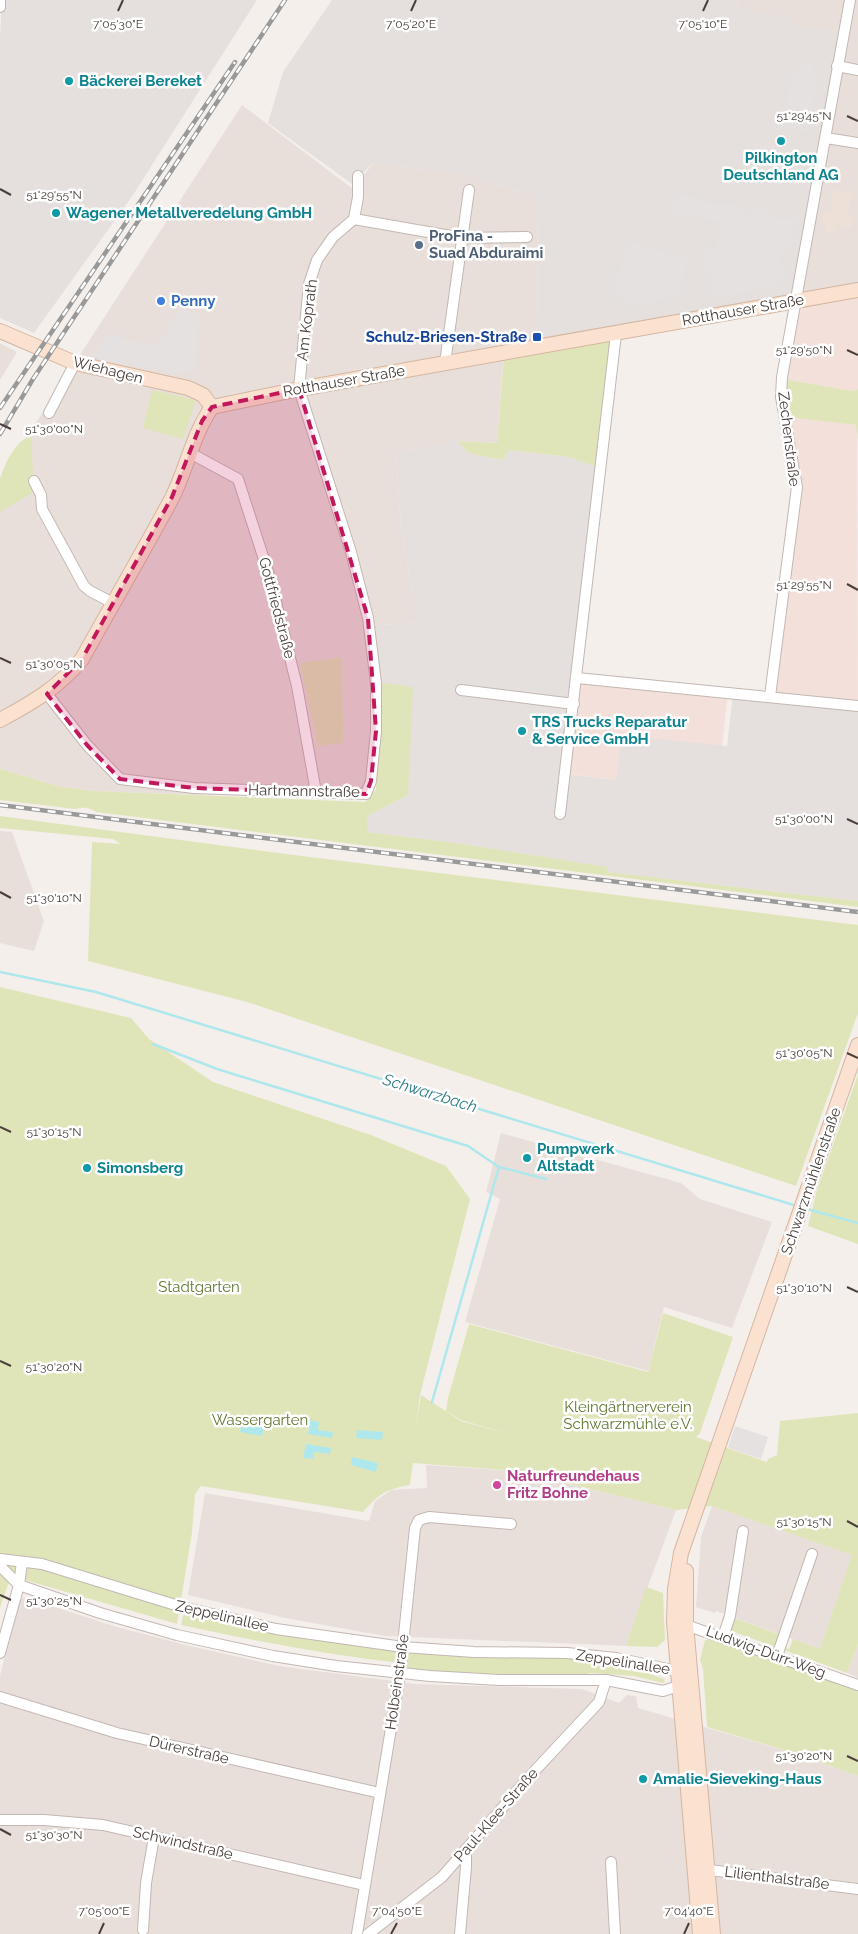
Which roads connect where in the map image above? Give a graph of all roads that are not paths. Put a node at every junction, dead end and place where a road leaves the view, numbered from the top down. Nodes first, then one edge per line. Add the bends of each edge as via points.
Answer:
1 (0, 0) edge
2 (850, 0) edge
3 (0, 7) edge
4 (837, 66) junction
5 (858, 70) edge
6 (826, 138) junction
7 (858, 143) edge
8 (358, 176) dead end
9 (469, 190) dead end
10 (354, 219) junction
11 (462, 238) junction
12 (527, 238) dead end
13 (858, 290) edge
14 (797, 301) junction
15 (0, 331) edge
16 (616, 334) junction
17 (75, 363) junction
18 (446, 363) junction
19 (299, 389) junction
20 (212, 407) junction
21 (49, 413) dead end
22 (192, 454) junction
23 (34, 482) dead end
24 (113, 603) junction
25 (577, 678) junction
26 (461, 690) dead end
27 (47, 694) junction
28 (770, 696) junction
29 (574, 704) junction
30 (858, 706) edge
31 (0, 720) edge
32 (316, 792) junction
33 (560, 814) dead end
34 (858, 1045) edge
35 (510, 1524) dead end
36 (743, 1531) dead end
37 (812, 1554) dead end
38 (0, 1559) edge
39 (22, 1562) junction
40 (0, 1566) edge
41 (19, 1585) junction
42 (680, 1623) junction
43 (723, 1637) junction
44 (403, 1647) junction
45 (0, 1653) edge
46 (777, 1656) junction
47 (677, 1671) junction
48 (400, 1674) junction
49 (606, 1680) junction
50 (684, 1684) junction
51 (858, 1685) edge
52 (0, 1697) edge
53 (380, 1792) junction
54 (0, 1820) edge
55 (154, 1837) junction
56 (466, 1849) junction
57 (611, 1862) dead end
58 (701, 1869) junction
59 (364, 1885) junction
60 (858, 1889) edge
61 (143, 1930) dead end
62 (357, 1934) edge
63 (368, 1934) edge
64 (460, 1934) edge
65 (615, 1934) edge
66 (700, 1934) edge
67 (713, 1934) edge

1 - 3 street
2 - 4 street, Zechenstraße
4 - 5 street
4 - 6 street, Zechenstraße
6 - 7 street
6 - 14 street, Zechenstraße
8 - 10 street
9 - 11 street
10 - 11 street
10 - 19 street, Am Koprath via 333,238 317,260 309,284
11 - 12 street
11 - 18 street
13 - 14 main road, Rotthauser Straße
14 - 16 main road, Rotthauser Straße
14 - 28 street, Zechenstraße via 781,397 796,486
15 - 17 main road, Wiehagen
16 - 18 main road, Rotthauser Straße
16 - 25 street
17 - 20 main road, Wiehagen via 188,388 203,395
17 - 21 street
18 - 19 main road, Rotthauser Straße
19 - 20 main road, Rotthauser Straße
19 - 32 street, Hartmannstraße via 368,618 376,683 372,781 366,794
20 - 22 main road via 202,421
22 - 24 main road
22 - 32 street, Gottfriedstraße via 238,479 270,578 297,686
23 - 24 street via 41,495 42,509 84,586
24 - 27 main road via 82,658
25 - 28 street
25 - 29 street
26 - 29 street
27 - 31 main road
27 - 32 street, Hartmannstraße via 87,745 120,779 194,788
28 - 30 street
29 - 33 street
34 - 42 main road, Schwarzmühlenstraße via 695,1516
35 - 44 street, Holbeinstraße via 429,1517 419,1520 415,1528
36 - 43 street via 730,1616
37 - 46 street
38 - 39 street, Zeppelinallee
39 - 41 street
39 - 44 street, Zeppelinallee via 42,1564 228,1619
40 - 41 street, Zeppelinallee
41 - 45 street
41 - 48 street, Zeppelinallee via 109,1615 225,1646
42 - 43 street, Ludwig-Dürr-Weg
42 - 47 main road
42 - 50 main road
43 - 46 street, Ludwig-Dürr-Weg
44 - 47 street, Zeppelinallee via 567,1653 616,1658
44 - 48 street, Holbeinstraße
46 - 51 street, Ludwig-Dürr-Weg
47 - 50 main road
48 - 49 street, Zeppelinallee
48 - 53 street, Holbeinstraße
49 - 50 street, Zeppelinallee via 663,1691
49 - 56 street, Paul-Klee-Straße via 599,1702
50 - 58 main road
52 - 53 street, Dürerstraße via 117,1733
53 - 59 street, Holbeinstraße
54 - 55 street, Schwindstraße via 102,1825
55 - 59 street, Schwindstraße
55 - 61 street via 146,1883
56 - 63 street, Paul-Klee-Straße via 442,1877
56 - 64 street
57 - 65 street
58 - 60 street, Lilienthalstraße
58 - 66 main road
58 - 67 main road
59 - 62 street, Holbeinstraße

